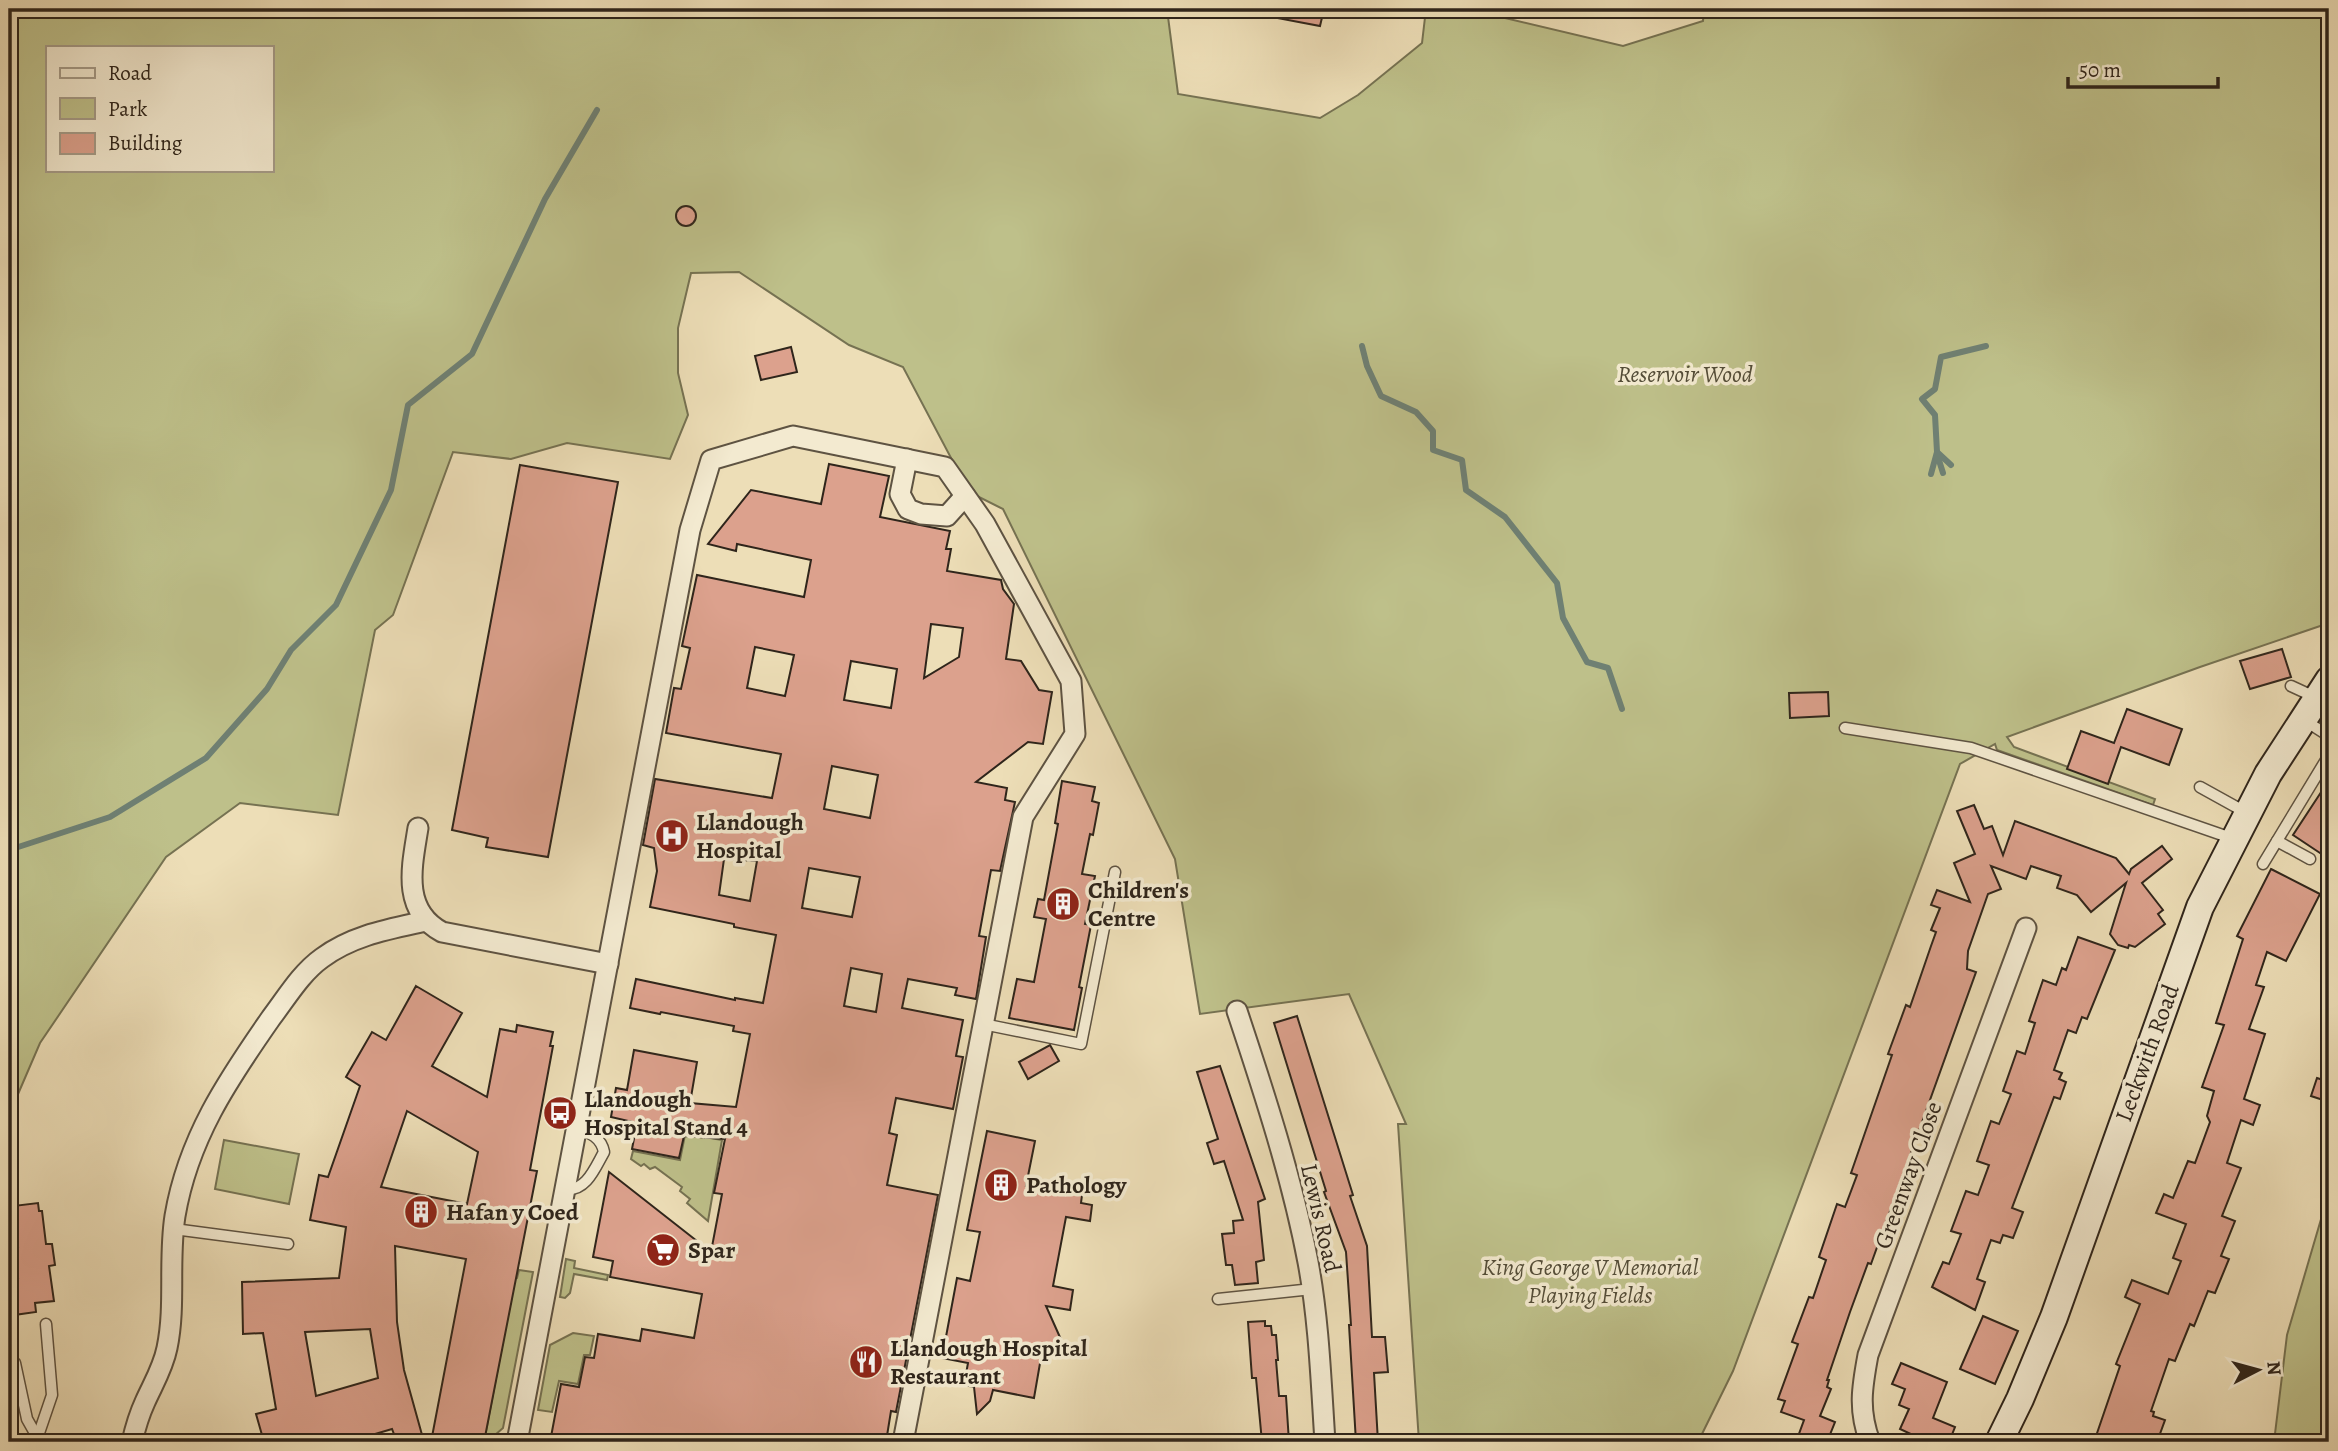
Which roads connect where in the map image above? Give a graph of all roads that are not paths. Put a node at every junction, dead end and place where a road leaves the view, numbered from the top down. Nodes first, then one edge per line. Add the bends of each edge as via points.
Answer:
1 (907, 458) junction
2 (965, 496) junction
3 (2291, 686) dead end
4 (2317, 699) edge
5 (1845, 728) dead end
6 (2329, 736) edge
7 (2329, 755) edge
8 (2200, 787) dead end
9 (2248, 814) junction
10 (418, 828) dead end
11 (2235, 839) junction
12 (2277, 841) junction
13 (2310, 859) dead end
14 (2263, 864) dead end
15 (1115, 872) dead end
16 (426, 921) junction
17 (2026, 928) dead end
18 (608, 964) junction
19 (1237, 1011) dead end
20 (983, 1024) junction
21 (576, 1128) junction
22 (565, 1189) junction
23 (174, 1229) junction
24 (288, 1244) dead end
25 (1312, 1289) junction
26 (1218, 1299) dead end
27 (47, 1324) dead end
28 (15, 1363) dead end
29 (39, 1441) edge
30 (132, 1442) edge
31 (517, 1442) edge
32 (903, 1442) edge
33 (1325, 1442) edge
34 (1870, 1442) edge
35 (2000, 1442) edge

1 - 2 street via 945,467
1 - 2 street via 900,494 908,509 947,516
1 - 18 street via 793,436 711,460 687,544
2 - 20 street via 1071,681 1074,708 1074,734 1023,817
3 - 4 lane
4 - 6 lane
4 - 9 main road, Leckwith Road
5 - 11 lane via 1971,748
7 - 12 lane
8 - 9 lane
9 - 11 main road, Leckwith Road
10 - 16 street via 412,891
11 - 35 main road, Leckwith Road via 2200,908 2054,1317
12 - 13 lane
12 - 14 lane
15 - 20 lane via 1081,1044
16 - 18 street via 442,932
16 - 23 street via 346,943 299,980 204,1123 182,1184
17 - 34 street, Greenway Close via 1868,1355 1861,1395
18 - 21 street
19 - 25 street, Lewis Road via 1281,1151
20 - 32 street
21 - 22 street
21 - 22 lane via 596,1137 604,1152 582,1186
22 - 31 street
23 - 24 lane
23 - 30 street via 167,1352
25 - 26 lane
25 - 33 street, Lewis Road
27 - 29 lane via 52,1395
28 - 29 lane via 27,1419

